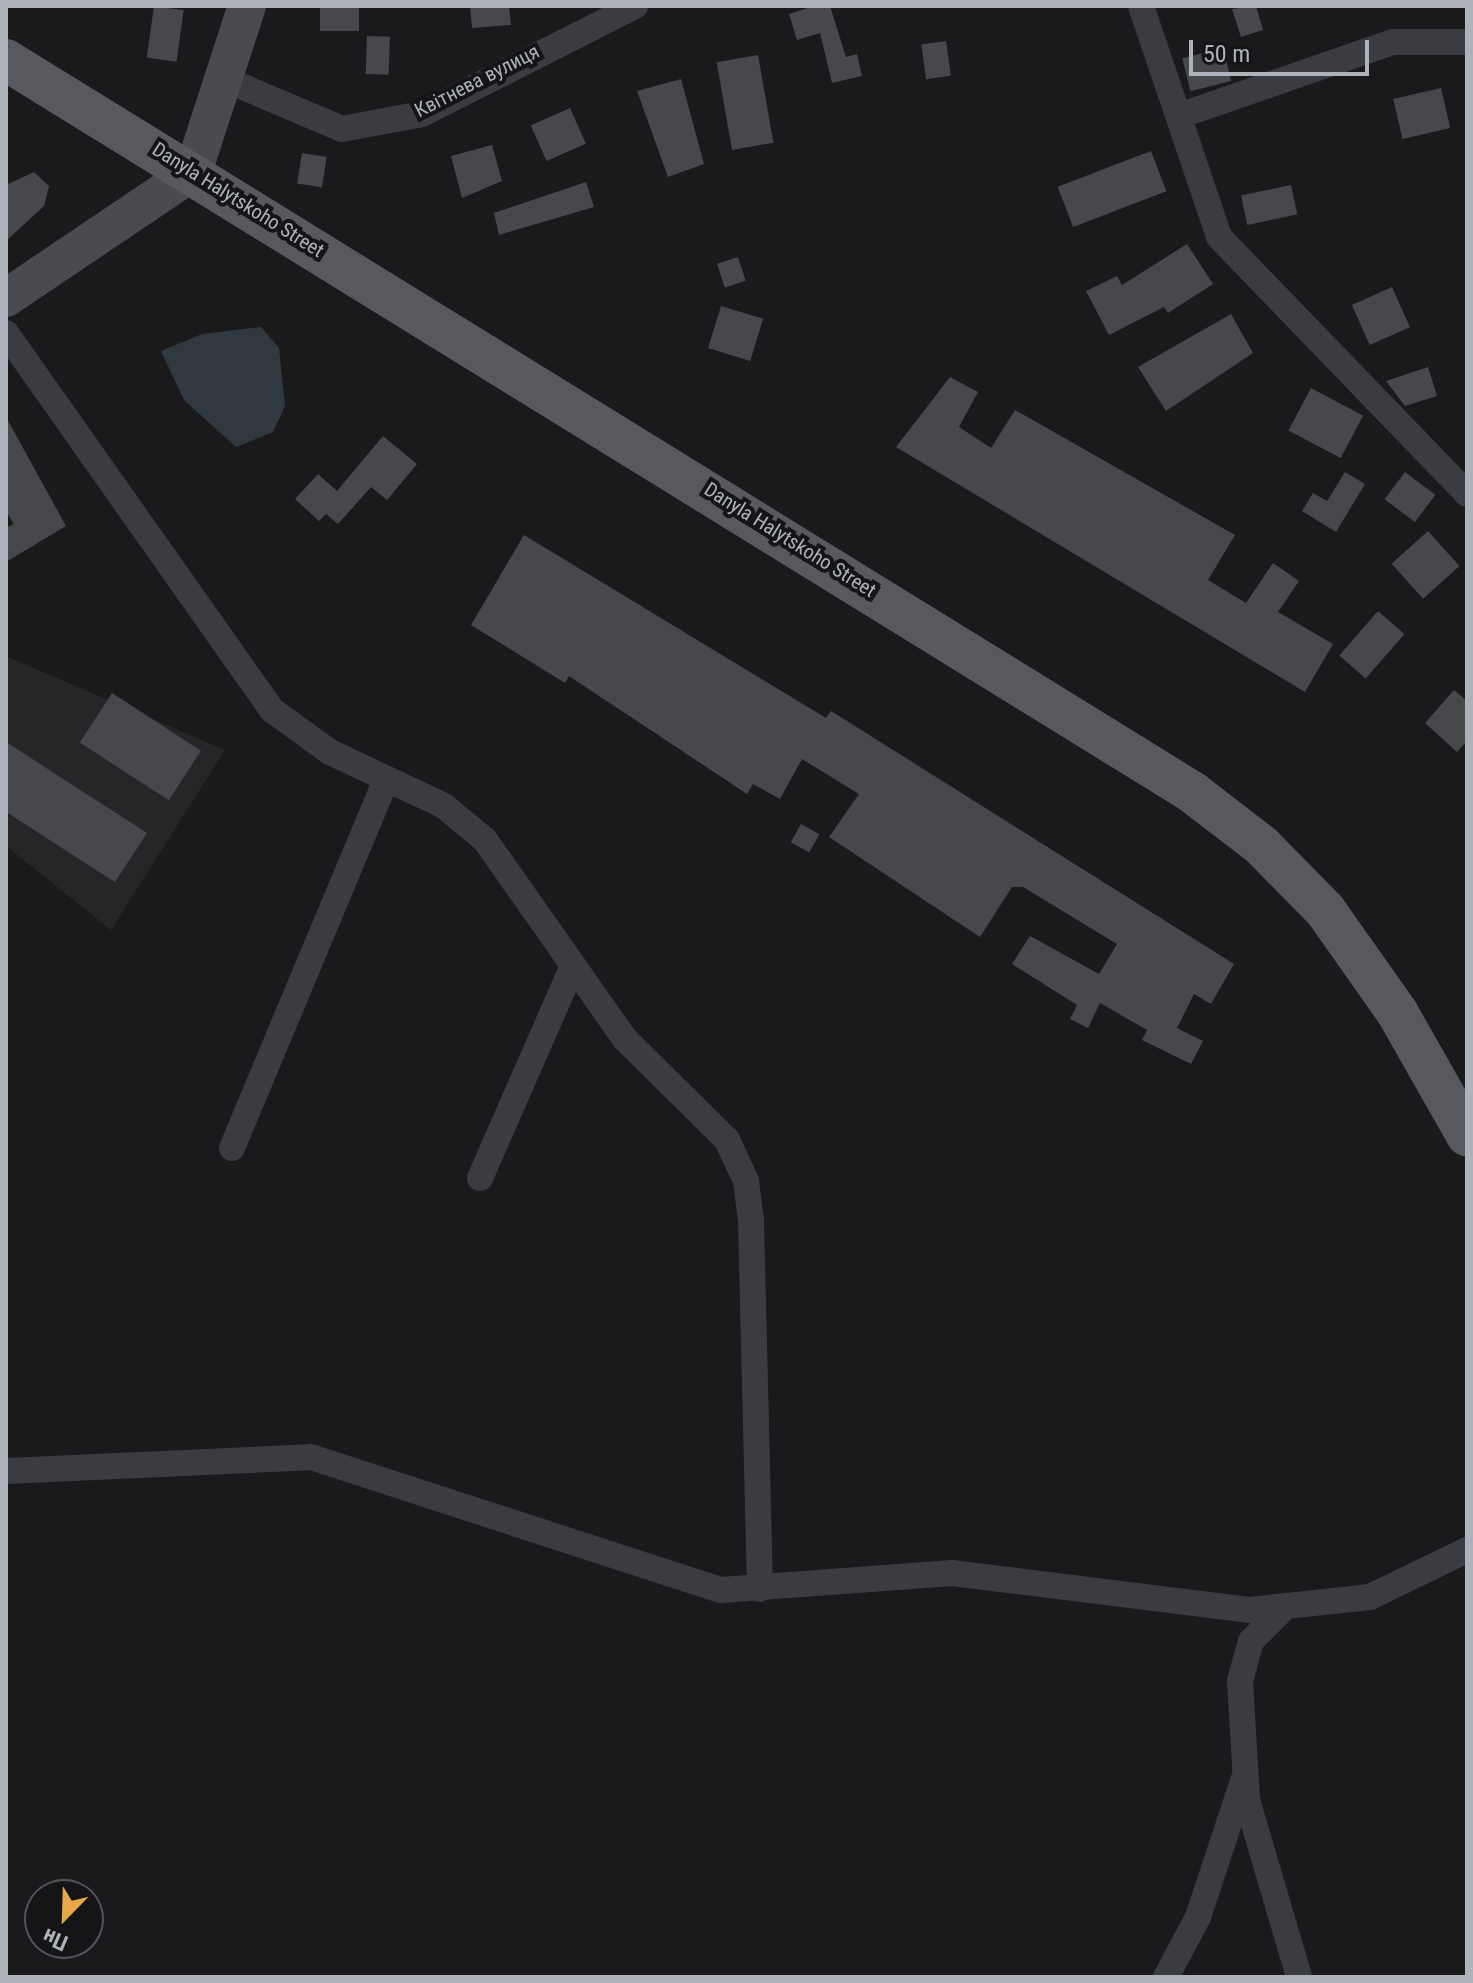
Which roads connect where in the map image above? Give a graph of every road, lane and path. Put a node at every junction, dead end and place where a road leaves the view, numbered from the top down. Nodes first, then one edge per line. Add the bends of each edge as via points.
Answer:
1 (247, 6) edge
2 (635, 6) edge
3 (1141, 6) edge
4 (1467, 42) edge
5 (22, 69) edge
6 (227, 80) junction
7 (1179, 116) junction
8 (193, 172) junction
9 (6, 298) edge
10 (6, 333) edge
11 (1467, 494) edge
12 (386, 779) junction
13 (571, 971) junction
14 (1467, 1135) edge
15 (232, 1148) dead end
16 (480, 1178) dead end
17 (6, 1471) edge
18 (1467, 1550) edge
19 (760, 1589) junction
20 (1286, 1606) junction
21 (1245, 1774) junction
22 (1166, 1977) edge
23 (1299, 1977) edge

1 - 6 street
2 - 6 street, Квітнева вулиця via 422,114 342,129
3 - 7 street
4 - 7 street via 1393,42
5 - 8 main road, Danyla Halytskoho Street
6 - 8 street
7 - 11 street via 1219,237
8 - 9 street
8 - 14 main road, Danyla Halytskoho Street via 1192,792 1262,846 1325,910 1397,1012
10 - 12 street via 272,710 330,752
12 - 13 street via 444,806 485,840
12 - 15 street
13 - 16 street
13 - 19 street via 625,1039 727,1140 746,1181
17 - 19 street via 311,1457 721,1590
18 - 20 street via 1370,1597
19 - 20 street via 952,1573 1249,1610
20 - 21 street via 1251,1641 1240,1681
21 - 22 street via 1198,1917
21 - 23 street

